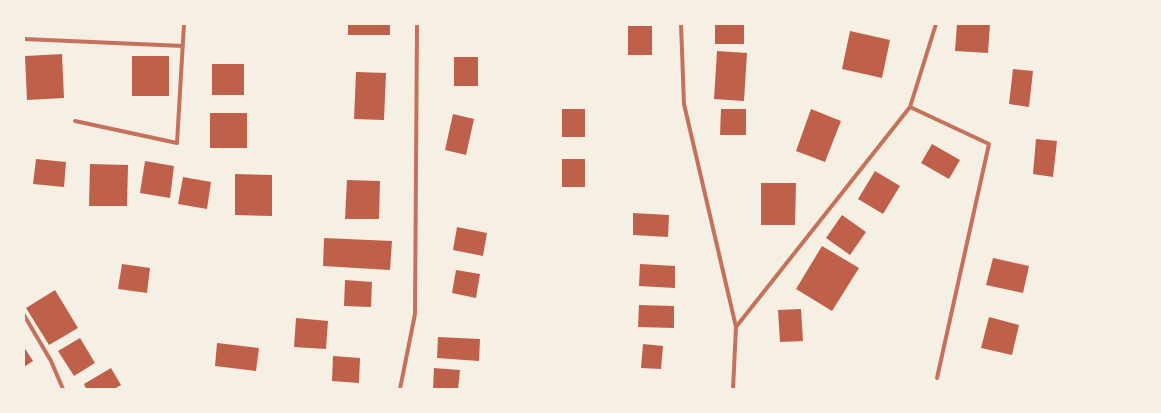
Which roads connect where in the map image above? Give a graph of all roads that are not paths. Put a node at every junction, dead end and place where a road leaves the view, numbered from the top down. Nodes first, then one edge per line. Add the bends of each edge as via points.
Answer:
1 (184, 24) edge
2 (417, 24) edge
3 (681, 24) edge
4 (936, 24) edge
5 (24, 39) edge
6 (183, 46) junction
7 (910, 107) junction
8 (75, 122) dead end
9 (24, 315) edge
10 (736, 327) junction
11 (937, 378) dead end
12 (63, 389) edge
13 (400, 389) edge
14 (733, 389) edge

1 - 6 street
2 - 13 street via 415,314
3 - 10 street via 684,104
4 - 7 street
5 - 6 street
6 - 8 street via 177,143
7 - 10 street
7 - 11 street via 988,144
9 - 12 street via 51,361
10 - 14 street

